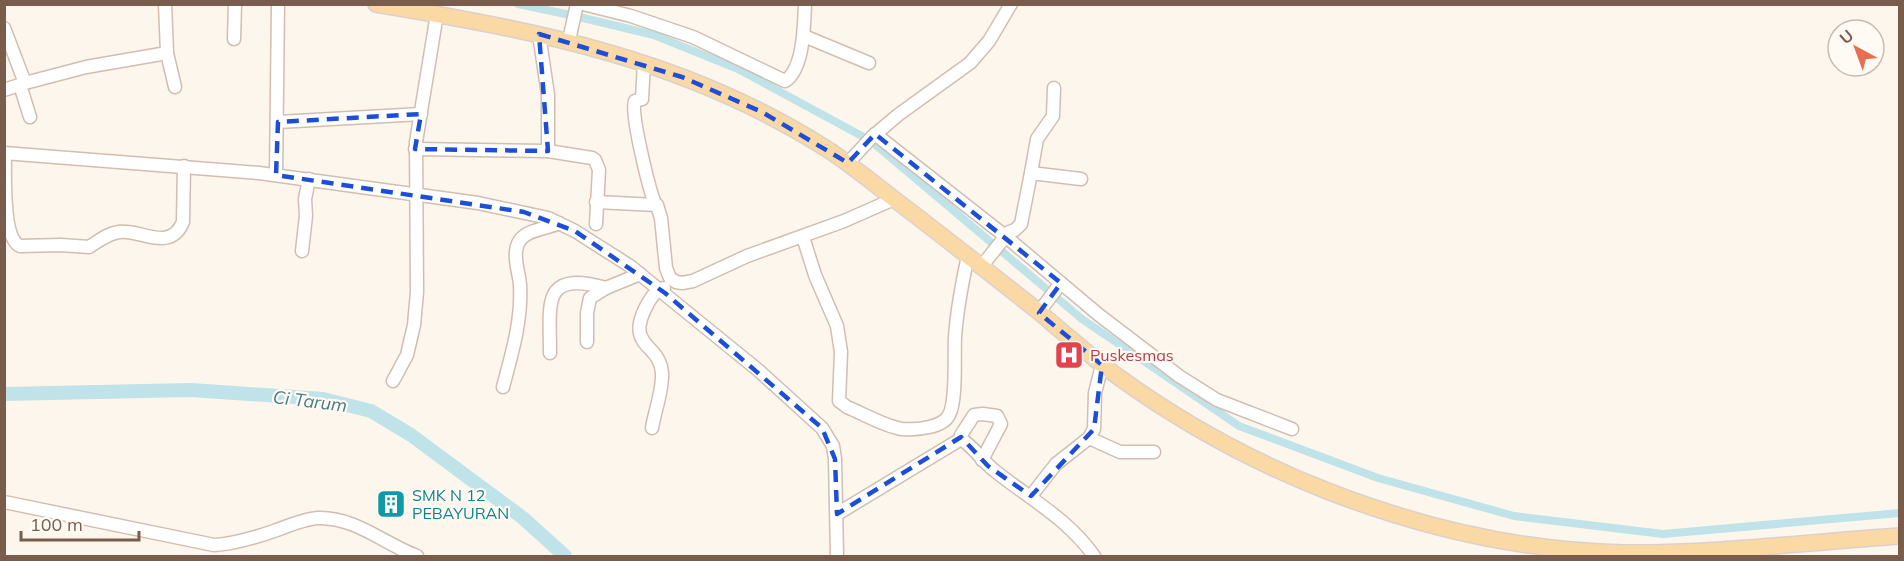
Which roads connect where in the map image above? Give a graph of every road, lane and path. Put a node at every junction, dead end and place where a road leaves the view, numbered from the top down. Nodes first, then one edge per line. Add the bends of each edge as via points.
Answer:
1 (165, 4) edge
2 (235, 4) edge
3 (278, 4) edge
4 (376, 4) edge
5 (805, 4) edge
6 (1011, 4) edge
7 (579, 7) edge
8 (431, 11) edge
9 (6, 34) edge
10 (539, 34) junction
11 (570, 34) junction
12 (804, 36) junction
13 (234, 39) dead end
14 (167, 53) junction
15 (644, 63) junction
16 (868, 63) dead end
17 (23, 84) junction
18 (175, 87) dead end
19 (1054, 88) dead end
20 (4, 90) edge
21 (421, 114) junction
22 (30, 117) dead end
23 (278, 122) junction
24 (874, 135) junction
25 (415, 149) junction
26 (548, 151) junction
27 (5, 153) edge
28 (852, 159) junction
29 (184, 166) junction
30 (1031, 173) junction
31 (276, 175) junction
32 (309, 179) junction
33 (1081, 179) dead end
34 (415, 193) junction
35 (894, 199) junction
36 (596, 202) junction
37 (655, 204) junction
38 (559, 223) junction
39 (596, 224) dead end
40 (803, 237) junction
41 (1003, 238) junction
42 (302, 251) dead end
43 (968, 256) junction
44 (983, 264) junction
45 (640, 274) junction
46 (685, 283) junction
47 (1059, 286) junction
48 (606, 288) junction
49 (659, 289) junction
50 (1041, 310) junction
51 (587, 342) dead end
52 (550, 353) dead end
53 (1102, 365) junction
54 (393, 381) dead end
55 (502, 387) dead end
56 (948, 418) junction
57 (652, 428) dead end
58 (1292, 429) dead end
59 (961, 437) junction
60 (1089, 438) junction
61 (1154, 452) dead end
62 (982, 460) junction
63 (1031, 496) junction
64 (4, 502) edge
65 (837, 514) junction
66 (1899, 536) edge
67 (417, 556) edge
68 (837, 556) edge
69 (1094, 556) edge

1 - 14 street
2 - 13 street
3 - 23 street
4 - 8 main road
5 - 12 street
6 - 24 street via 989,41 970,63
7 - 11 street
7 - 12 street via 631,16 693,37 785,81 796,66
8 - 10 main road
8 - 21 street
9 - 17 street
10 - 11 main road
10 - 26 street via 548,95
11 - 15 main road
12 - 16 street
14 - 17 street via 86,67
14 - 18 street
15 - 28 main road via 762,112
15 - 37 street via 642,99 633,104
17 - 20 street
17 - 22 street
19 - 30 street via 1053,116 1037,139
21 - 23 street
21 - 25 street
23 - 31 street
24 - 28 street
24 - 41 street
25 - 26 street
25 - 34 street
26 - 36 street via 596,160
27 - 29 street
27 - 29 street via 10,234 20,246 88,247 117,232 147,238 172,235 183,222
28 - 35 main road
29 - 31 street
30 - 33 street
30 - 41 street via 1021,224
31 - 32 street
32 - 34 street
32 - 42 street
34 - 38 street via 524,212
34 - 54 street via 414,325 407,355
35 - 40 street
35 - 43 main road
36 - 37 street
36 - 39 street
37 - 46 street via 661,218 666,268 670,278
38 - 45 street
38 - 55 street via 529,233 517,245 519,323
40 - 46 street
40 - 56 street via 837,326 840,403 903,429 933,425
41 - 44 street
41 - 47 street
43 - 44 main road
43 - 56 street via 959,301
44 - 50 main road
45 - 48 street
45 - 49 street
46 - 49 street
47 - 50 street
47 - 58 street via 1200,390
48 - 51 street via 587,303
48 - 52 street via 586,282 558,287 550,309
49 - 57 street via 643,312 640,326 642,340 662,370
49 - 65 street via 822,428 833,446
50 - 53 main road
53 - 60 street via 1095,393 1094,429
53 - 66 main road via 1191,424 1299,480 1366,505 1480,536 1555,549 1625,553
56 - 59 street via 959,428
59 - 62 street
59 - 62 street via 974,415 997,416 1001,424
59 - 65 street
60 - 61 street via 1120,452
60 - 63 street via 1056,464
62 - 63 street
63 - 69 street via 1074,532
64 - 67 street via 214,545 245,540 303,521 329,519 367,530
65 - 68 street

